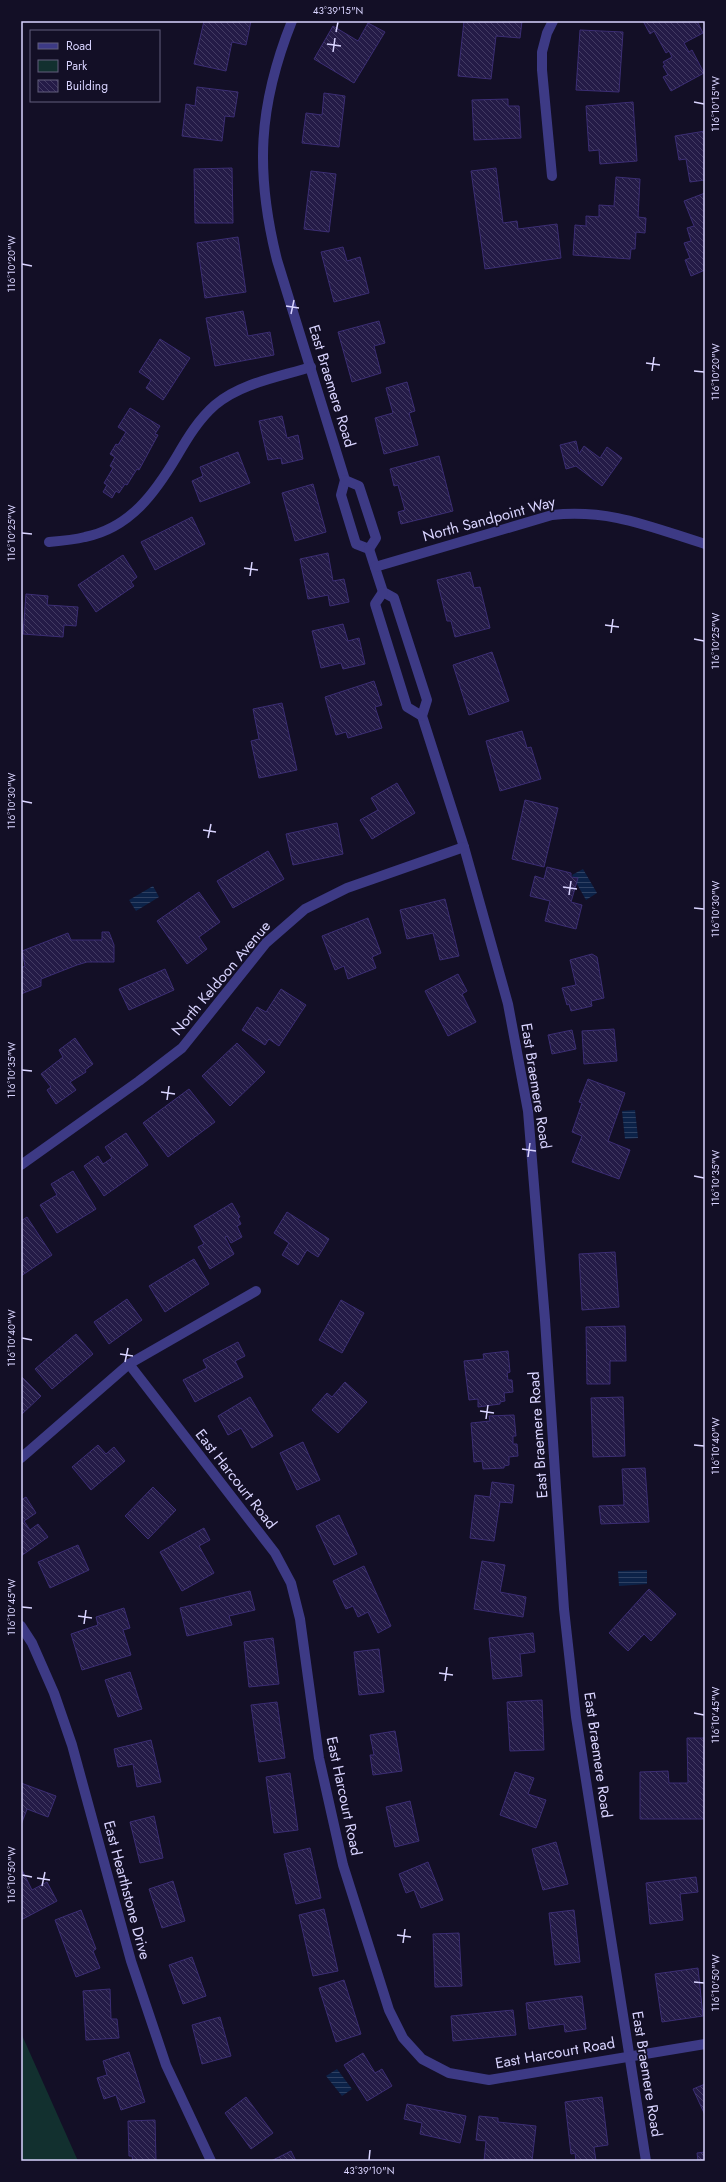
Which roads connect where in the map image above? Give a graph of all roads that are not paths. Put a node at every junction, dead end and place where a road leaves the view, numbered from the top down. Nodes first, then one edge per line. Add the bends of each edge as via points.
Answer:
1 (292, 21) edge
2 (552, 21) edge
3 (552, 176) dead end
4 (311, 367) junction
5 (345, 480) junction
6 (49, 542) dead end
7 (705, 544) edge
8 (369, 549) junction
9 (375, 567) junction
10 (383, 592) junction
11 (422, 716) junction
12 (464, 847) junction
13 (21, 1164) edge
14 (256, 1291) dead end
15 (129, 1364) junction
16 (21, 1458) edge
17 (21, 1626) edge
18 (705, 2044) edge
19 (629, 2056) junction
20 (211, 2161) edge
21 (646, 2161) edge

1 - 4 street, East Braemere Road via 270,89 264,128 263,186 268,224 277,260
2 - 3 street via 542,52
4 - 5 street, East Braemere Road
4 - 6 street via 248,386 216,405 202,418 148,500 119,523 86,537
5 - 8 street, East Braemere Road via 341,495 356,544
5 - 8 street via 359,486 376,538
7 - 9 street, North Sandpoint Way via 619,517 574,513 545,517
8 - 9 street, East Braemere Road
9 - 10 street, East Braemere Road
10 - 11 street, East Braemere Road via 394,598 426,700
10 - 11 street via 375,604 407,707
11 - 12 street, East Braemere Road
12 - 13 street, North Keldoon Avenue via 347,888 305,910 266,943 182,1048
12 - 19 street, East Braemere Road via 508,1004 528,1111 564,1609 576,1717
14 - 15 street
15 - 16 street
15 - 19 street, East Harcourt Road via 275,1553 291,1583 300,1619 319,1758 343,1865 389,2010 403,2038 422,2059 448,2073 490,2080
17 - 20 street, East Hearthstone Drive via 32,1643 54,1693 72,1745 131,1961 166,2065
18 - 19 street, East Harcourt Road
19 - 21 street, East Braemere Road

